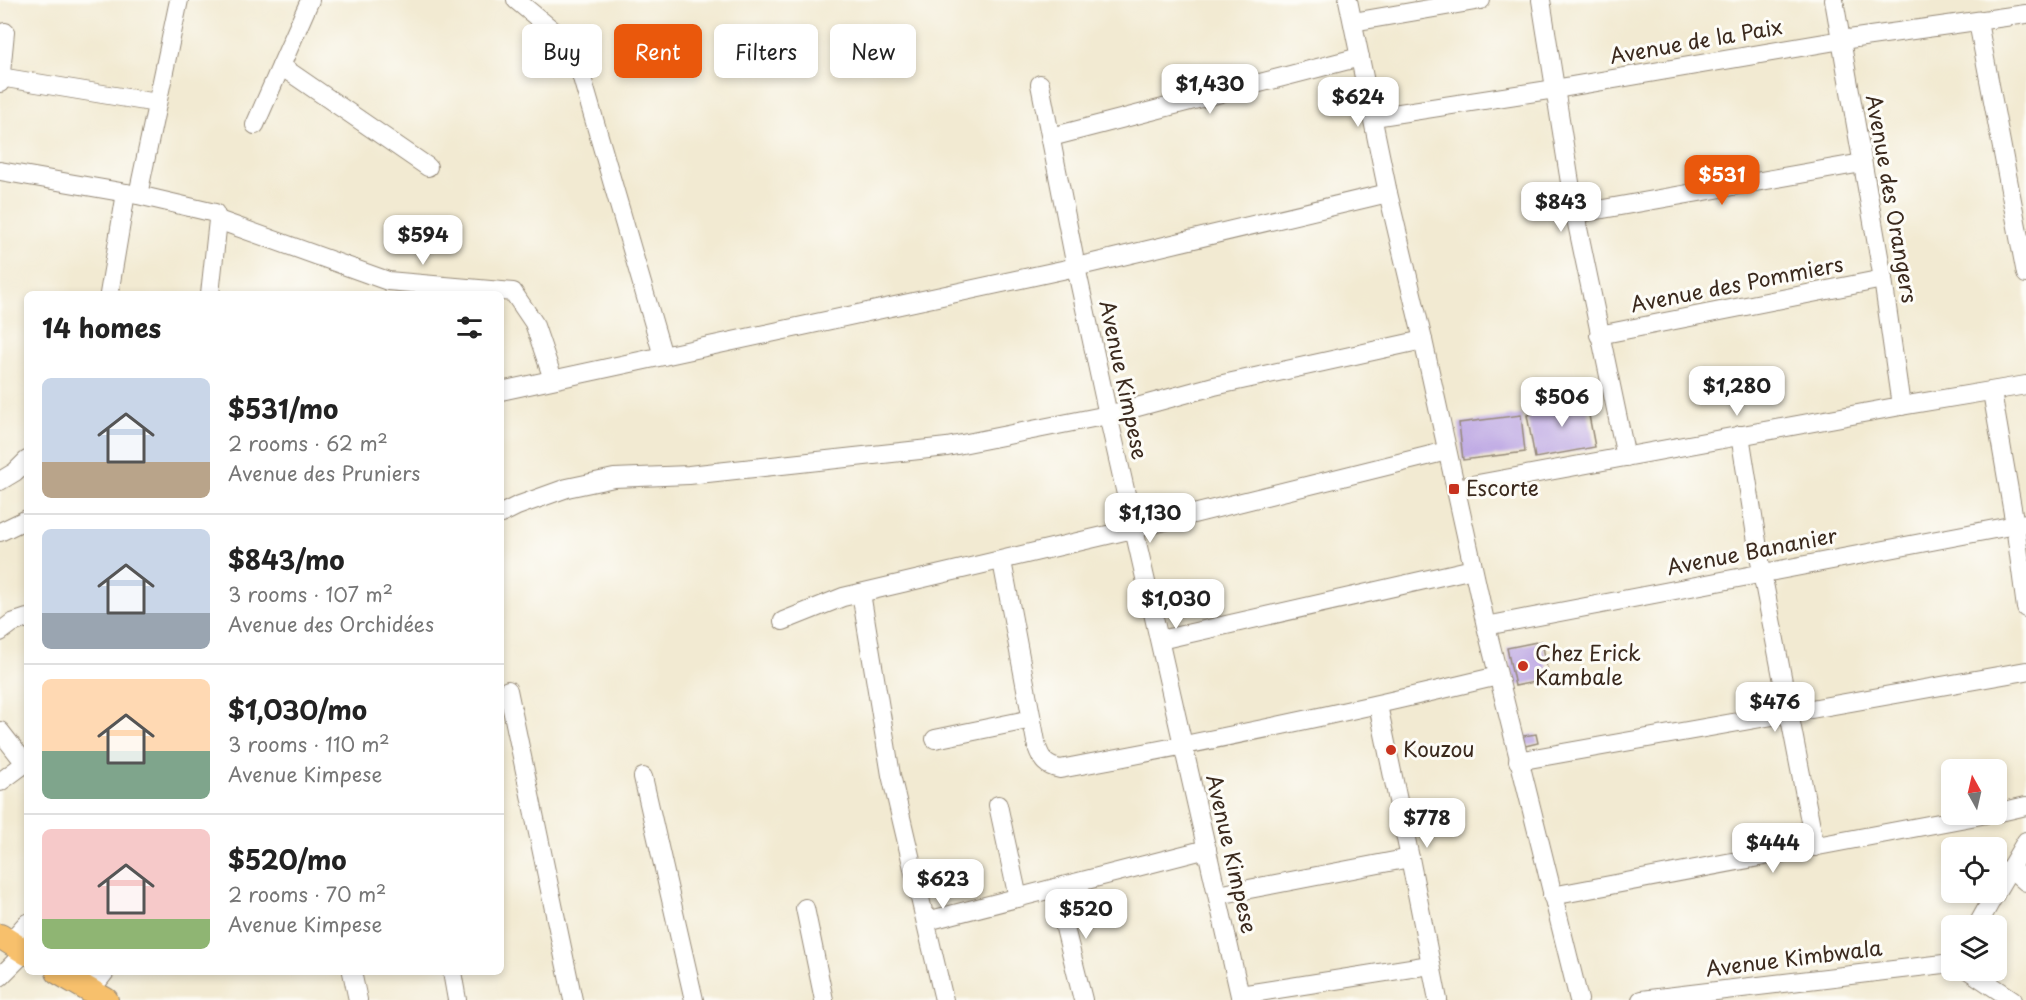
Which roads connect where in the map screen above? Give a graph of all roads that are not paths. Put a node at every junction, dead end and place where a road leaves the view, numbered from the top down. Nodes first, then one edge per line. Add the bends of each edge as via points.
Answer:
1 (179, 0) edge
2 (310, 0) edge
3 (516, 0) edge
4 (1348, 0) edge
5 (1481, 0) edge
6 (1541, 0) edge
7 (1834, 0) edge
8 (2026, 14) edge
9 (1353, 22) junction
10 (1978, 22) junction
11 (4, 32) dead end
12 (1842, 40) junction
13 (1360, 57) junction
14 (281, 66) junction
15 (0, 77) edge
16 (0, 83) edge
17 (1040, 84) dead end
18 (1555, 89) junction
19 (157, 103) junction
20 (1374, 117) junction
21 (255, 124) dead end
22 (1051, 137) junction
23 (1862, 163) junction
24 (428, 167) dead end
25 (0, 171) edge
26 (1388, 193) junction
27 (132, 194) junction
28 (1575, 214) junction
29 (217, 216) junction
30 (1076, 267) junction
31 (2026, 274) edge
32 (1883, 279) junction
33 (110, 291) edge
34 (210, 291) edge
35 (502, 291) edge
36 (504, 291) edge
37 (1599, 335) junction
38 (1423, 340) junction
39 (663, 356) junction
40 (553, 380) junction
41 (2026, 385) edge
42 (504, 390) edge
43 (1992, 392) junction
44 (1901, 406) junction
45 (1108, 415) junction
46 (1740, 435) junction
47 (1447, 451) junction
48 (1626, 457) junction
49 (24, 463) edge
50 (0, 481) edge
51 (1456, 488) junction
52 (504, 512) edge
53 (24, 520) edge
54 (2021, 524) edge
55 (1133, 529) junction
56 (0, 532) edge
57 (1002, 561) junction
58 (1473, 569) junction
59 (1762, 573) junction
60 (861, 593) junction
61 (2026, 608) edge
62 (24, 619) edge
63 (783, 621) dead end
64 (1486, 626) junction
65 (0, 632) edge
66 (1160, 640) junction
67 (2026, 671) edge
68 (1498, 676) junction
69 (507, 690) dead end
70 (1378, 705) junction
71 (1790, 712) junction
72 (1032, 719) junction
73 (0, 731) edge
74 (935, 739) dead end
75 (1183, 747) junction
76 (24, 761) edge
77 (1518, 761) junction
78 (24, 764) edge
79 (644, 777) dead end
80 (0, 782) edge
81 (998, 805) dead end
82 (2026, 806) edge
83 (2007, 810) edge
84 (1941, 823) edge
85 (2026, 841) edge
86 (1815, 847) junction
87 (1207, 849) junction
88 (1410, 858) junction
89 (2010, 868) junction
90 (2007, 873) edge
91 (2026, 882) edge
92 (1055, 888) junction
93 (1218, 895) junction
94 (1552, 896) junction
95 (1018, 898) junction
96 (805, 908) dead end
97 (927, 921) junction
98 (24, 929) edge
99 (15, 946) edge
100 (1941, 964) edge
101 (1430, 965) junction
102 (66, 975) edge
103 (353, 975) edge
104 (453, 975) edge
105 (0, 977) edge
106 (1984, 981) edge
107 (100, 988) edge
108 (1240, 998) edge
109 (358, 1000) edge
110 (457, 1000) edge
111 (573, 1000) edge
112 (694, 1000) edge
113 (824, 1000) edge
114 (944, 1000) edge
115 (1083, 1000) edge
116 (1438, 1000) edge
117 (1579, 1000) edge
118 (1641, 1000) edge
119 (2013, 1000) edge

1 - 19 street
2 - 14 street
3 - 39 street via 573,47
4 - 9 street
5 - 9 street
6 - 18 street
7 - 12 street, Avenue des Orangers
8 - 10 street, Avenue de la Paix
9 - 13 street
10 - 12 street, Avenue de la Paix
10 - 31 street
11 - 15 street
12 - 18 street, Avenue de la Paix
12 - 23 street, Avenue des Orangers
13 - 20 street
13 - 22 street
14 - 21 street
14 - 24 street
15 - 16 street
15 - 19 street
17 - 22 street, Avenue Kimpese
18 - 20 street, Avenue de la Paix
18 - 28 street
19 - 27 street
20 - 26 street
22 - 30 street, Avenue Kimpese
23 - 28 street
23 - 32 street, Avenue des Orangers
25 - 27 street
26 - 30 street
26 - 38 street
27 - 29 street
27 - 33 street
28 - 37 street
29 - 34 street
29 - 35 street via 388,281
30 - 39 street
30 - 45 street, Avenue Kimpese
32 - 37 street, Avenue des Pommiers
32 - 44 street, Avenue des Orangers
36 - 40 street via 513,292 534,323
37 - 48 street
38 - 45 street via 1214,386
38 - 47 street
39 - 40 street
40 - 42 street
41 - 43 street
43 - 44 street
43 - 54 street
44 - 46 street
45 - 52 street via 947,447 689,475 614,478 567,488
45 - 55 street, Avenue Kimpese
46 - 48 street
46 - 59 street
47 - 51 street
47 - 55 street
48 - 51 street
49 - 50 street
51 - 58 street
53 - 56 street
54 - 59 street, Avenue Bananier
54 - 61 street
55 - 57 street
55 - 66 street, Avenue Kimpese
57 - 60 street
57 - 72 street
58 - 64 street
58 - 66 street
59 - 64 street, Avenue Bananier
59 - 71 street
60 - 63 street
60 - 97 street via 891,775
62 - 65 street
64 - 68 street
66 - 75 street, Avenue Kimpese
67 - 71 street
68 - 70 street
68 - 77 street
69 - 111 street
70 - 75 street
70 - 88 street
71 - 77 street
71 - 86 street
72 - 74 street
72 - 75 street via 1037,747 1049,767 1060,769
73 - 76 street
75 - 87 street, Avenue Kimpese
77 - 94 street
78 - 80 street
79 - 112 street
81 - 95 street
82 - 83 street
84 - 86 street
85 - 89 street
86 - 94 street
87 - 92 street
87 - 93 street, Avenue Kimpese
88 - 93 street
88 - 101 street
89 - 90 street
89 - 91 street
92 - 95 street
92 - 115 street
93 - 108 street, Avenue Kimpese
94 - 117 street
95 - 97 street
96 - 113 street
97 - 114 street
98 - 99 street
99 - 105 street
100 - 118 street, Avenue Kimbwala
101 - 108 street
101 - 116 street
102 - 107 main road
103 - 109 street
104 - 110 street
106 - 119 street

